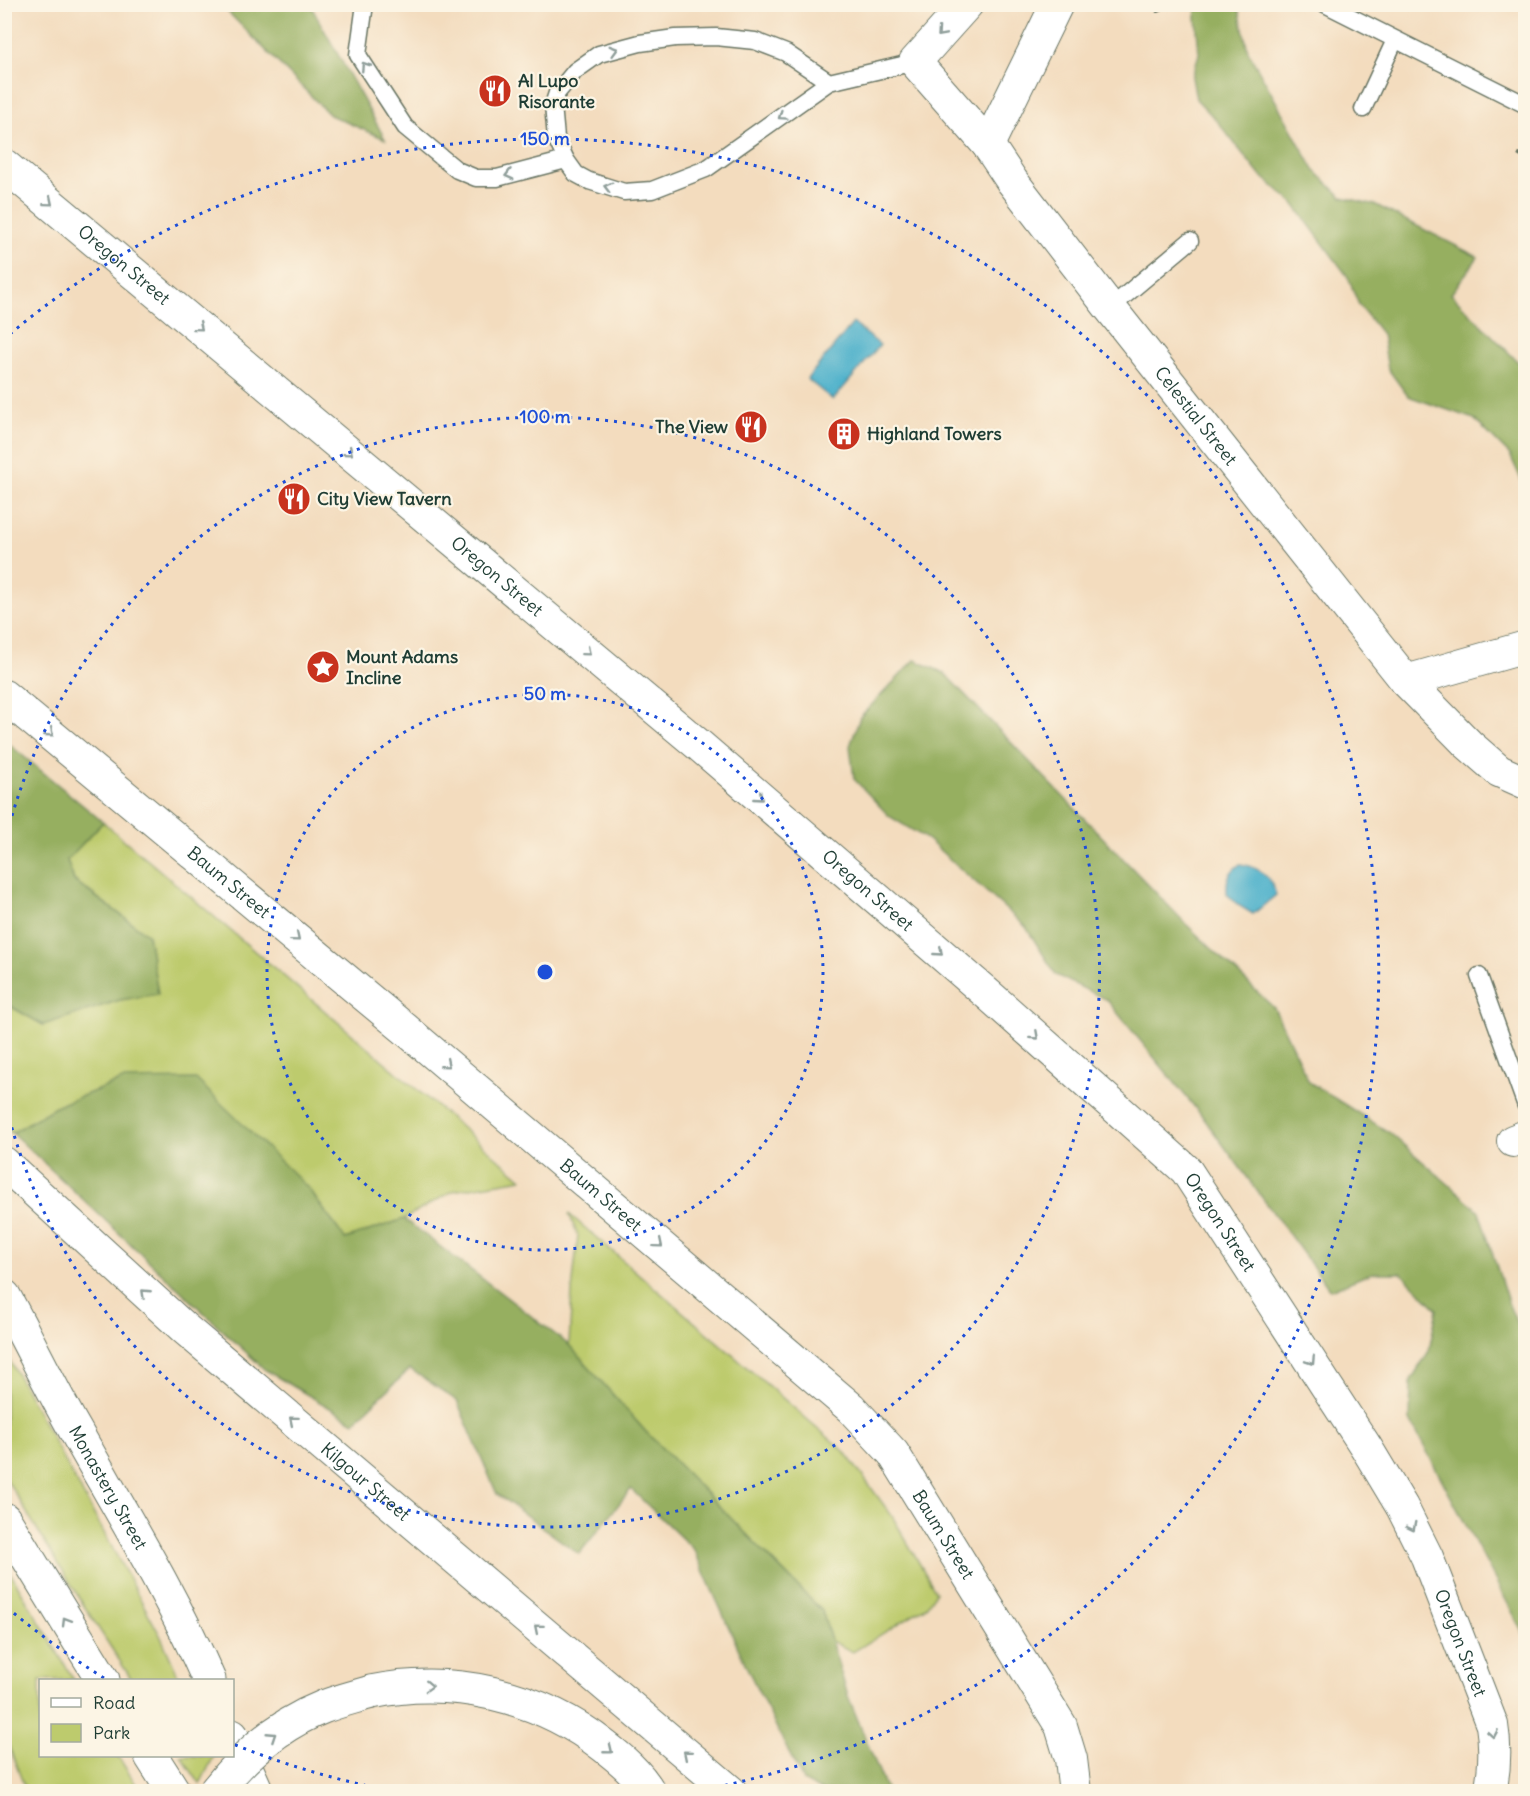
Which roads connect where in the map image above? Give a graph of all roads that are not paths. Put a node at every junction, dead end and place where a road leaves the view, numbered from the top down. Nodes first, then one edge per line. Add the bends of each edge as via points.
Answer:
1 (365, 4) edge
2 (967, 4) edge
3 (1057, 4) edge
4 (1325, 4) edge
5 (1395, 40) junction
6 (915, 62) junction
7 (830, 82) junction
8 (1526, 105) edge
9 (1364, 109) dead end
10 (988, 145) junction
11 (566, 160) junction
12 (4, 165) edge
13 (1190, 241) dead end
14 (1110, 308) junction
15 (1526, 647) edge
16 (1406, 681) junction
17 (4, 696) edge
18 (1526, 783) edge
19 (1479, 976) dead end
20 (1526, 1106) edge
21 (4, 1163) edge
22 (4, 1296) edge
23 (4, 1520) edge
24 (100, 1675) edge
25 (209, 1679) edge
26 (234, 1740) edge
27 (152, 1757) edge
28 (174, 1791) edge
29 (215, 1791) edge
30 (257, 1791) edge
31 (649, 1791) edge
32 (731, 1791) edge
33 (1075, 1791) edge
34 (1490, 1791) edge

11 -> 1 lane via 497,178 476,178 457,170 405,127 358,55
2 -> 6 street
3 - 10 street
4 - 5 lane
5 - 8 lane
5 - 9 lane
6 - 7 lane
6 - 10 street, Celestial Street
7 -> 11 lane via 706,169 652,190 624,192 598,185 576,174
11 -> 7 lane via 556,138 553,105 557,93 575,71 600,54 675,38 755,41 786,53
10 - 14 street, Celestial Street
12 -> 34 street, Oregon Street via 700,746 1186,1170 1366,1447 1427,1557 1492,1725 1496,1760
13 - 14 lane
14 - 16 street, Celestial Street
15 - 16 street
16 - 18 street, Celestial Street via 1499,771
17 -> 33 street, Baum Street via 413,1035 873,1430 893,1453 1061,1725
19 - 20 lane
32 -> 21 street, Kilgour Street via 185,1329
22 - 25 main road, Monastery Street via 73,1428 132,1529
24 -> 23 main road
26 - 30 main road
27 - 28 main road
29 -> 31 main road, bridge via 255,1749 283,1729 322,1707 398,1687 456,1687 522,1700 559,1716 596,1739 628,1766

